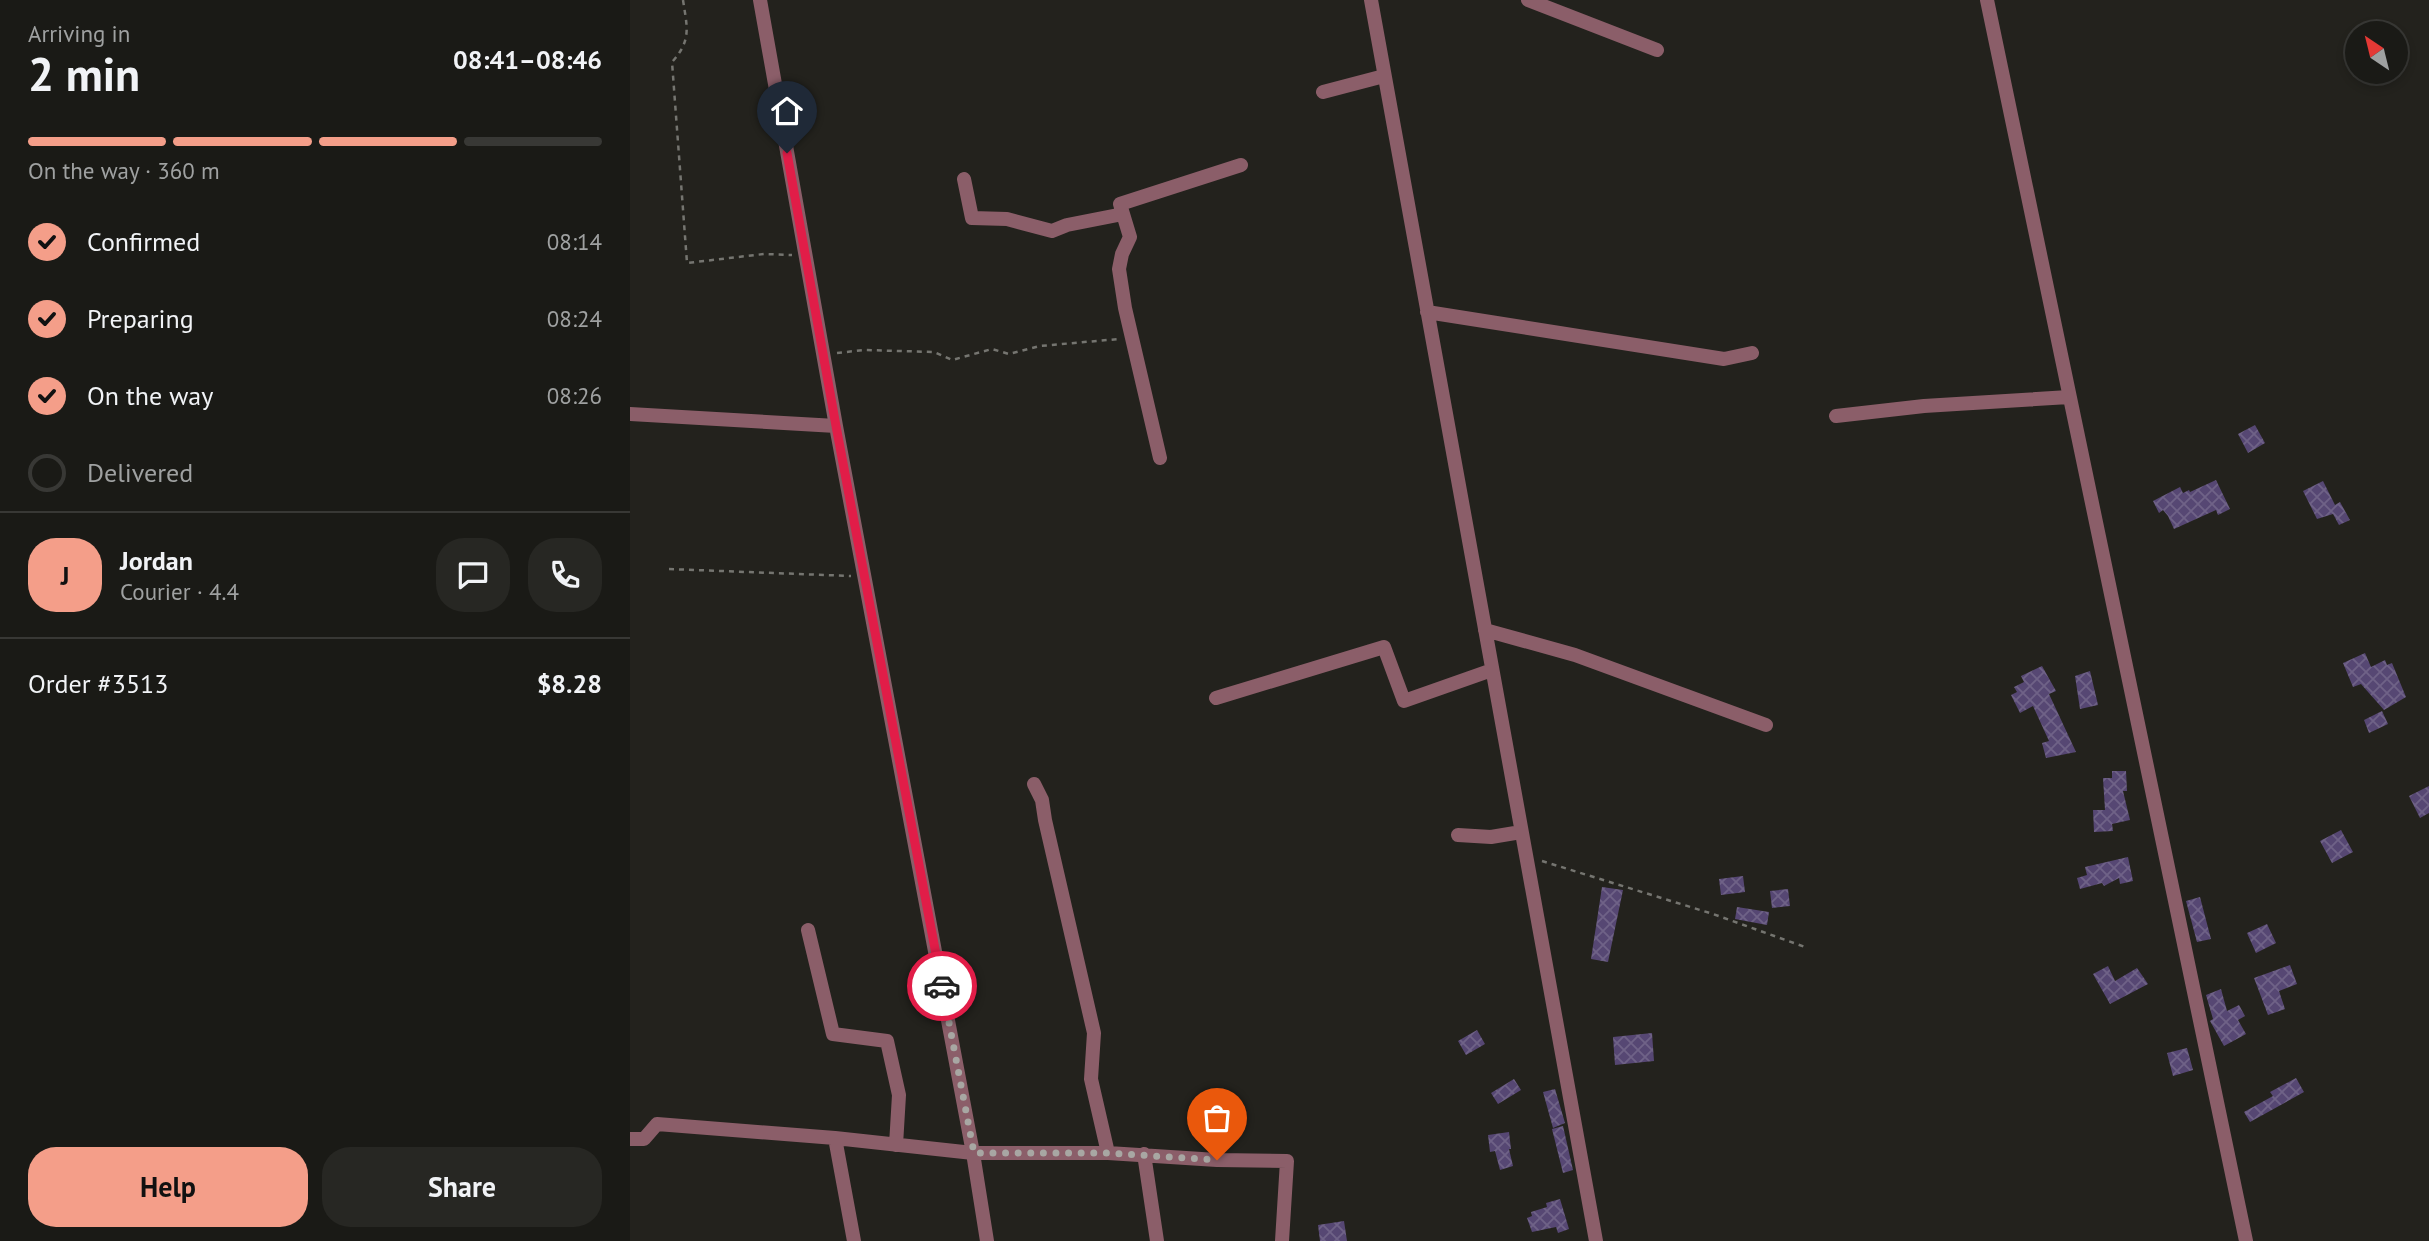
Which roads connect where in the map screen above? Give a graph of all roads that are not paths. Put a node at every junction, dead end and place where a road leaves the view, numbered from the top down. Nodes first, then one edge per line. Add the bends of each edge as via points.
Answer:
1 (760, 0) edge
2 (1371, 0) edge
3 (1528, 0) edge
4 (1987, 0) edge
5 (1657, 50) dead end
6 (1384, 76) junction
7 (1323, 92) dead end
8 (1241, 165) dead end
9 (964, 178) dead end
10 (1123, 214) junction
11 (1427, 312) junction
12 (1752, 353) dead end
13 (2069, 397) junction
14 (630, 414) edge
15 (1836, 416) dead end
16 (836, 426) junction
17 (1160, 458) dead end
18 (1485, 630) junction
19 (1492, 670) junction
20 (1216, 698) dead end
21 (1766, 725) dead end
22 (1034, 784) dead end
23 (1521, 832) junction
24 (1458, 835) dead end
25 (808, 930) dead end
26 (835, 1138) junction
27 (630, 1139) edge
28 (897, 1145) junction
29 (974, 1153) junction
30 (1108, 1153) junction
31 (1144, 1154) junction
32 (854, 1241) edge
33 (987, 1241) edge
34 (1157, 1241) edge
35 (1282, 1241) edge
36 (1596, 1241) edge
37 (2246, 1241) edge

1 - 16 street
2 - 6 street
3 - 5 street
4 - 13 street
6 - 7 street
6 - 11 street
8 - 10 street via 1120,204
9 - 10 street via 972,218 1007,219 1052,231
10 - 17 street via 1130,237 1119,269
11 - 12 street via 1724,359
11 - 18 street
13 - 15 street
13 - 37 street
14 - 16 street
16 - 29 street
18 - 19 street
18 - 21 street via 1575,655
19 - 20 street via 1404,701 1384,647
19 - 23 street
22 - 30 street via 1042,800 1094,1033 1091,1079
23 - 24 street via 1491,837
23 - 36 street
25 - 28 street via 833,1034 887,1041 899,1095
26 - 27 street via 657,1124 644,1139
26 - 28 street
26 - 32 street
28 - 29 street
29 - 30 street
29 - 33 street
30 - 31 street
31 - 34 street
31 - 35 street via 1287,1161

